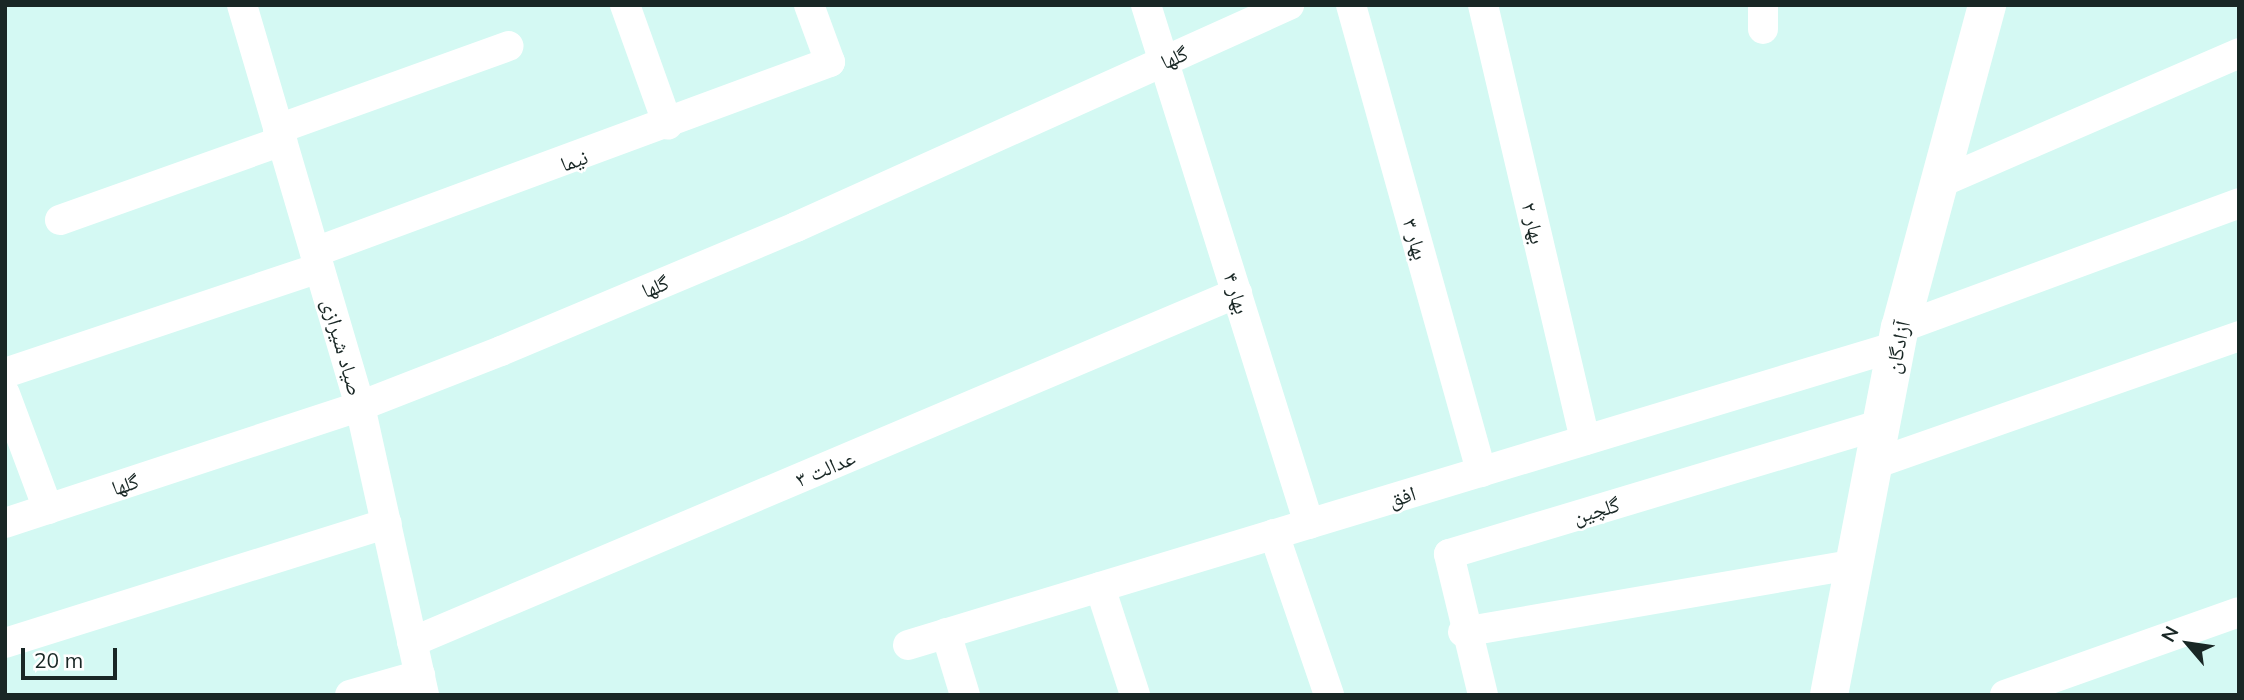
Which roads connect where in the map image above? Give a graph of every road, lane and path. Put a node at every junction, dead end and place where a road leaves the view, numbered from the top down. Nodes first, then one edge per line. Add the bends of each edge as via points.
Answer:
1 (242, 5) edge
2 (625, 5) edge
3 (809, 5) edge
4 (1146, 5) edge
5 (1289, 5) edge
6 (1351, 5) edge
7 (1483, 5) edge
8 (1987, 5) edge
9 (509, 46) dead end
10 (2239, 53) edge
11 (1164, 61) junction
12 (668, 125) junction
13 (280, 135) junction
14 (1937, 184) junction
15 (2239, 203) edge
16 (60, 220) dead end
17 (317, 260) junction
18 (1237, 293) junction
19 (2239, 336) edge
20 (1898, 337) junction
21 (5, 373) edge
22 (5, 394) edge
23 (360, 406) junction
24 (1882, 424) junction
25 (1585, 440) junction
26 (1874, 464) junction
27 (1481, 472) junction
28 (48, 509) junction
29 (5, 523) edge
30 (387, 523) junction
31 (1309, 524) junction
32 (1274, 534) junction
33 (1855, 564) junction
34 (1100, 587) junction
35 (2239, 612) edge
36 (1464, 632) junction
37 (946, 634) junction
38 (412, 642) junction
39 (5, 643) edge
40 (908, 645) dead end
41 (422, 685) edge
42 (350, 695) edge
43 (965, 695) edge
44 (1135, 695) edge
45 (1329, 695) edge
46 (1483, 695) edge
47 (1829, 695) edge
48 (2004, 695) edge

1 - 13 street, صیاد شیرازی
2 - 12 street
3 - 12 street, نیما via 830,62
4 - 11 street, بهار ۴
5 - 11 street, گلها
6 - 27 street, بهار ۳
7 - 25 street, بهار ۲
8 - 14 street, آزادگان
9 - 13 street
10 - 14 street
11 - 18 street, بهار ۴
11 - 23 street, گلها via 796,227
12 - 17 street, نیما
13 - 16 street
13 - 17 street, صیاد شیرازی
14 - 20 street, آزادگان
15 - 20 street, افق
17 - 21 street, نیما
17 - 23 street, صیاد شیرازی
18 - 31 street, بهار ۴
18 - 38 street, عدالت ۳
19 - 26 street
20 - 24 street, آزادگان
20 - 25 street, افق
22 - 28 street
23 - 28 street, گلها
23 - 30 street, صیاد شیرازی
24 - 26 street, آزادگان
24 - 36 street, گلچین via 1449,554
25 - 27 street, افق
26 - 33 street, آزادگان
27 - 31 street, افق
28 - 29 street, گلها
30 - 38 street, صیاد شیرازی
30 - 39 street
31 - 32 street, افق
32 - 34 street, افق
32 - 45 street
33 - 36 street
33 - 47 street, آزادگان
34 - 37 street, افق
34 - 44 street
35 - 48 street
36 - 46 street, گلچین
37 - 40 street, افق
37 - 43 street
38 - 41 street, صیاد شیرازی
41 - 42 street

